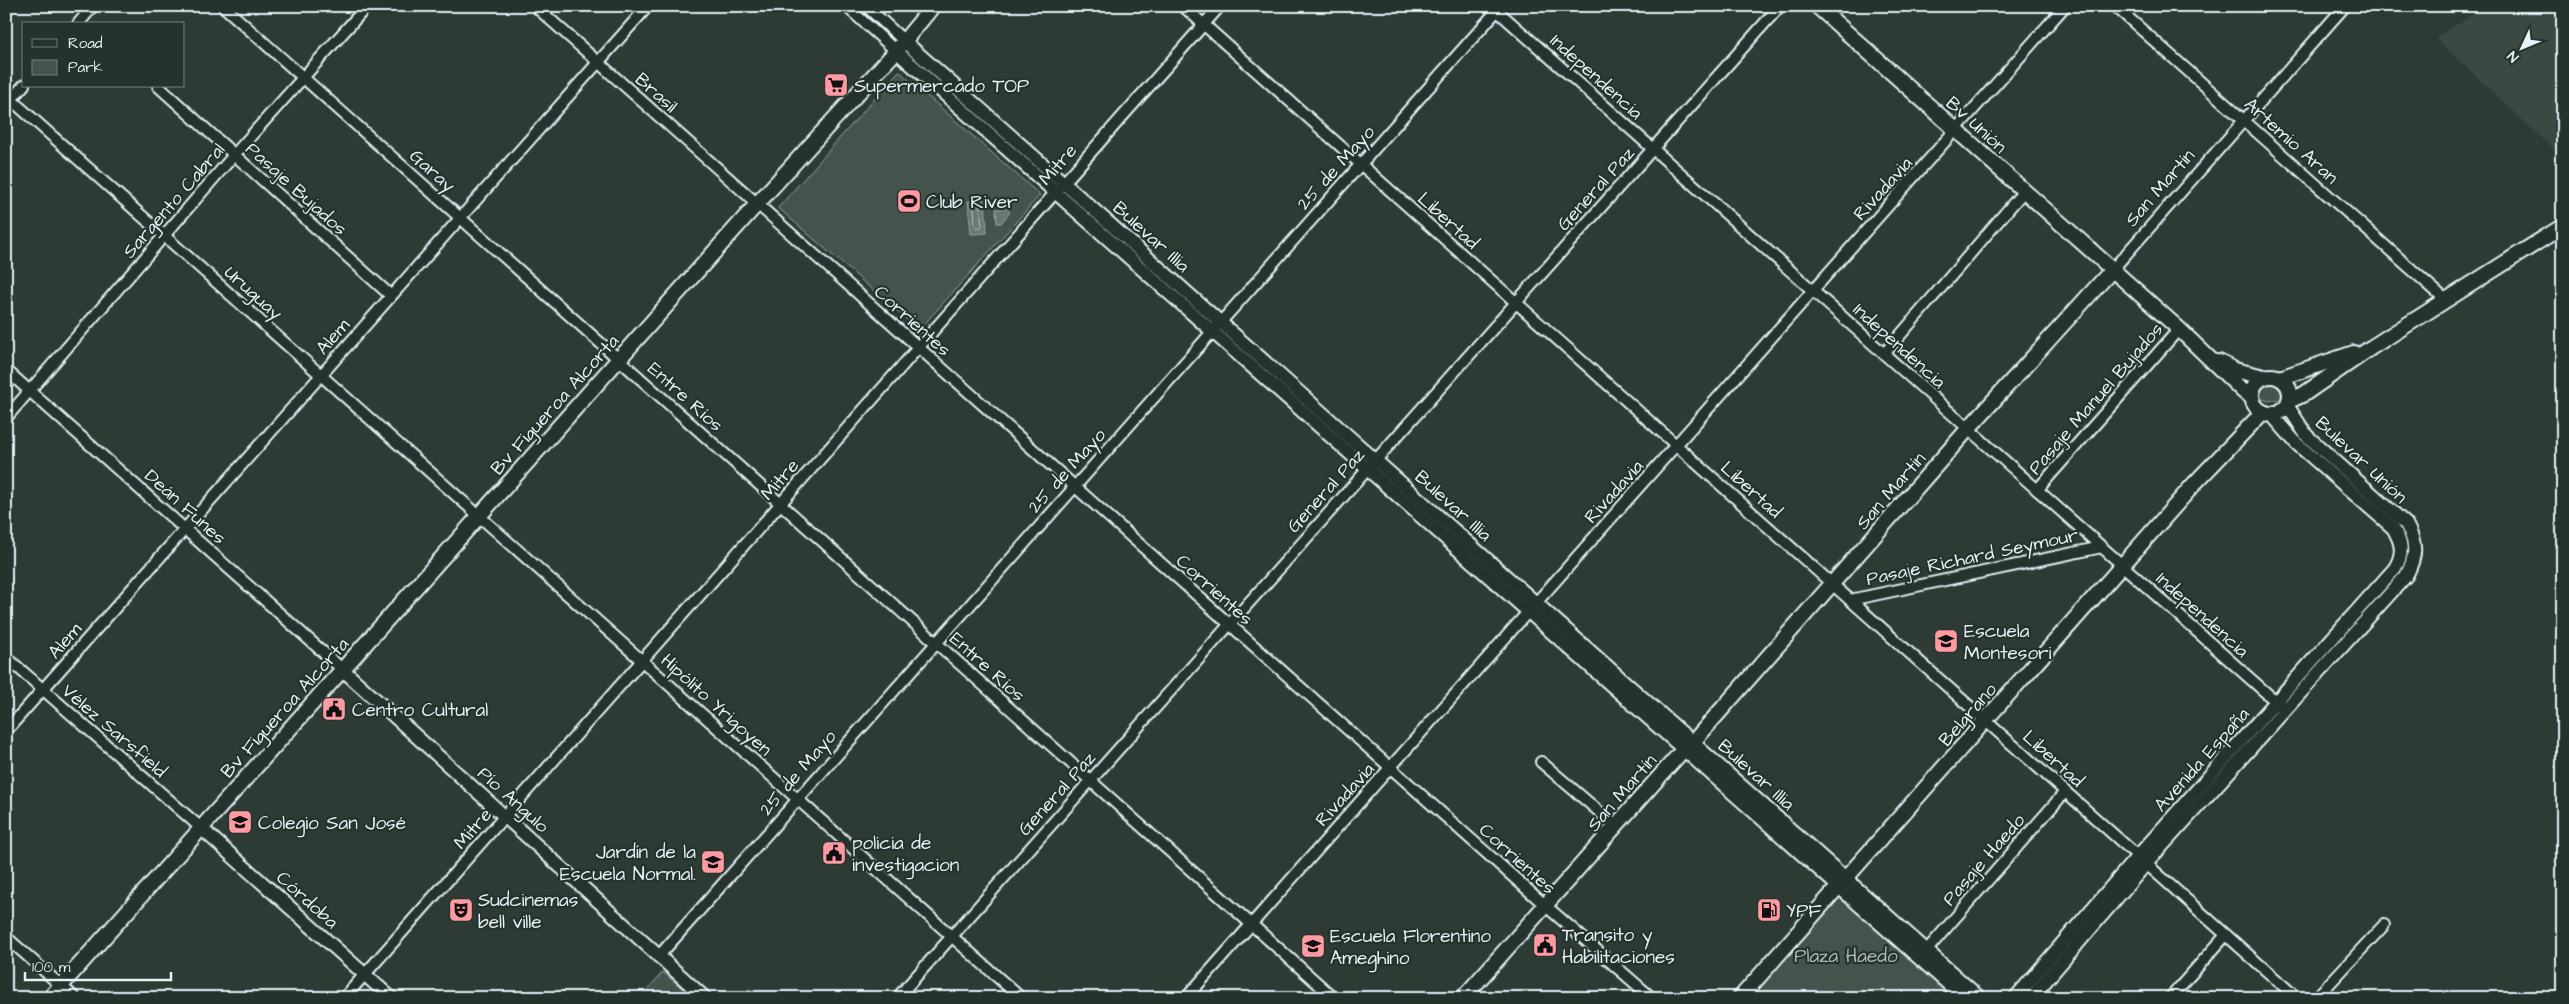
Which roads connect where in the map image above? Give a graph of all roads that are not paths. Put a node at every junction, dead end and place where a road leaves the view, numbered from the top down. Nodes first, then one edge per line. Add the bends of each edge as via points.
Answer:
1 (93, 6) edge
2 (223, 6) edge
3 (368, 6) edge
4 (535, 6) edge
5 (648, 6) edge
6 (846, 6) edge
7 (866, 6) edge
8 (933, 6) edge
9 (1183, 6) edge
10 (1220, 6) edge
11 (1780, 6) edge
12 (1817, 6) edge
13 (2065, 6) edge
14 (2115, 6) edge
15 (2345, 6) edge
16 (1497, 8) edge
17 (83, 22) edge
18 (1204, 25) junction
19 (900, 46) junction
20 (598, 62) junction
21 (304, 78) junction
22 (22, 87) edge
23 (160, 88) edge
24 (8, 99) edge
25 (2243, 120) junction
26 (1956, 132) junction
27 (1653, 149) junction
28 (234, 155) junction
29 (1360, 164) junction
30 (1060, 188) junction
31 (2024, 191) junction
32 (757, 204) junction
33 (460, 218) junction
34 (2563, 226) edge
35 (165, 236) junction
36 (2112, 270) junction
37 (1814, 292) junction
38 (390, 295) junction
39 (2446, 300) junction
40 (1516, 303) junction
41 (1216, 326) junction
42 (2179, 329) junction
43 (2372, 347) junction
44 (918, 348) junction
45 (1884, 354) junction
46 (2210, 357) junction
47 (619, 360) junction
48 (6, 370) edge
49 (322, 375) junction
50 (2264, 378) junction
51 (2280, 378) junction
52 (30, 391) junction
53 (2252, 397) junction
54 (2288, 403) junction
55 (2267, 413) junction
56 (6, 418) edge
57 (1968, 429) junction
58 (1677, 446) junction
59 (1372, 465) junction
60 (1074, 486) junction
61 (2037, 490) junction
62 (781, 504) junction
63 (479, 515) junction
64 (185, 529) junction
65 (2414, 539) joint
66 (2400, 540) joint
67 (2102, 547) junction
68 (2122, 566) junction
69 (1833, 585) junction
70 (1850, 600) junction
71 (1533, 608) junction
72 (1229, 624) junction
73 (936, 642) junction
74 (6, 657) edge
75 (642, 661) junction
76 (342, 669) junction
77 (43, 690) junction
78 (2281, 706) junction
79 (1986, 721) junction
80 (6, 732) edge
81 (1689, 746) junction
82 (1541, 762) dead end
83 (1390, 768) junction
84 (1090, 780) junction
85 (2065, 792) junction
86 (797, 798) junction
87 (506, 816) junction
88 (1616, 826) junction
89 (201, 828) junction
90 (2141, 861) junction
91 (1843, 883) junction
92 (1546, 906) junction
93 (1251, 924) junction
94 (2384, 925) dead end
95 (2226, 934) junction
96 (952, 936) junction
97 (6, 937) edge
98 (1927, 950) junction
99 (658, 958) junction
100 (365, 975) junction
101 (61, 986) junction
102 (50, 998) edge
103 (75, 998) edge
104 (344, 998) edge
105 (391, 998) edge
106 (705, 998) edge
107 (897, 998) edge
108 (1021, 998) edge
109 (1186, 998) edge
110 (1334, 998) edge
111 (1463, 998) edge
112 (1652, 998) edge
113 (1740, 998) edge
114 (1964, 998) edge
115 (1980, 998) edge
116 (2015, 998) edge
117 (2031, 998) edge
118 (2170, 998) edge
119 (2297, 998) edge
120 (2316, 998) edge

1 - 17 street
2 - 21 street, Garay
3 - 21 street, Sargento Cabral
4 - 20 street, Brasil
5 - 20 street, Alem
6 - 19 street
7 - 19 street
8 - 19 main road, Bv Figueroa Alcorta
9 - 18 street, Libertad
10 - 18 street, Mitre
11 - 27 street, General Paz
12 - 26 main road, Bv Unión
13 - 26 street, Rivadavia
14 - 25 street, Artemio Aran
15 - 25 street, San Martín
16 - 27 street, Independencia
16 - 29 street, 25 de Mayo
18 - 29 street, Libertad
18 - 30 street, Mitre
19 - 30 street, Bulevar Illia
19 - 32 main road, Bv Figueroa Alcorta
20 - 32 street, Brasil
20 - 33 street, Alem
21 - 28 street, Sargento Cabral
21 - 33 street, Garay
22 - 24 street
23 - 28 street, Pasaje Bujados
24 - 35 street, Uruguay
25 - 36 street, San Martín
25 - 39 street, Artemio Aran
26 - 31 main road, Bv Unión
26 - 37 street, Rivadavia
27 - 37 street, Independencia
27 - 40 street, General Paz
28 - 35 street, Sargento Cabral
28 - 38 street, Pasaje Bujados
29 - 40 street, Libertad
29 - 41 street, 25 de Mayo
30 - 41 street, Bulevar Illia
30 - 44 street, Mitre
31 - 36 main road, Bv Unión
31 - 45 street
32 - 44 street, Corrientes
32 - 47 main road, Bv Figueroa Alcorta
33 - 38 street, Alem
33 - 47 street, Garay
34 - 39 main road
35 - 49 street, Uruguay
35 - 52 street, Sargento Cabral
36 - 42 main road
36 - 57 main road, San Martín
37 - 45 street, Independencia
37 - 58 street, Rivadavia
38 - 49 street, Alem
39 - 43 main road
40 - 58 street, Libertad
40 - 59 street, General Paz
41 - 59 street, Bulevar Illia
41 - 60 street, 25 de Mayo
42 - 46 main road
42 - 61 street, Pasaje Manuel Bujados
43 - 51 main road
43 - 54 main road
44 - 60 street, Corrientes
44 - 62 street, Mitre
45 - 57 street, Independencia
46 - 50 main road via 2235,370
46 - 53 main road
47 - 62 street, Entre Ríos
47 - 63 main road, Bv Figueroa Alcorta
48 - 52 street, Deán Funes
49 - 63 street, Uruguay
49 - 64 street, Alem
50 - 51 main road
50 - 53 main road via 2255,385
51 - 54 main road via 2288,388
52 - 56 street, Sargento Cabral
52 - 64 street, Deán Funes
53 - 55 main road via 2256,406
54 - 55 main road via 2280,412
54 - 65 street, Bulevar Unión via 2307,436 2406,524
55 - 66 street, Bulevar Unión via 2297,444 2393,528
55 - 68 main road, Belgrano via 2195,483
57 - 61 street, Independencia
57 - 69 main road, San Martín
58 - 69 street, Libertad
58 - 71 street, Rivadavia
59 - 71 street, Bulevar Illia
59 - 72 street, General Paz
60 - 72 street, Corrientes
60 - 73 street, 25 de Mayo
61 - 67 street, Independencia
62 - 73 street, Entre Ríos
62 - 75 street, Mitre
63 - 75 street, Hipólito Yrigoyen
63 - 76 main road, Bv Figueroa Alcorta
64 - 76 street, Deán Funes
64 - 77 street, Alem
65 - 78 street, Avenida España via 2413,562 2406,576
66 - 78 street, Avenida España via 2401,559 2396,568
67 - 68 street, Independencia
67 - 70 street, Pasaje Richard Seymour
68 - 78 street, Independencia
68 - 79 main road, Belgrano
69 - 70 street, Libertad
69 - 81 main road, San Martín
70 - 79 street, Libertad
71 - 81 street, Bulevar Illia
71 - 83 street, Rivadavia
72 - 83 street, Corrientes
72 - 84 street, General Paz
73 - 84 street, Entre Ríos
73 - 86 street, 25 de Mayo
74 - 77 street, Vélez Sarsfield
75 - 86 street, Hipólito Yrigoyen
75 - 87 street, Mitre
76 - 87 street, Pío Angulo
76 - 89 main road, Bv Figueroa Alcorta
77 - 80 street, Alem
77 - 89 street, Vélez Sarsfield
78 - 90 street, Avenida España
79 - 85 street, Libertad
79 - 91 main road, Belgrano
81 - 88 main road, San Martín
81 - 91 street, Bulevar Illia
82 - 88 street
83 - 92 street, Corrientes
83 - 93 street, Rivadavia
84 - 93 street, Entre Ríos
84 - 96 street, General Paz
85 - 90 street, Libertad
85 - 98 street, Pasaje Haedo
86 - 96 street, Hipólito Yrigoyen
86 - 99 street, 25 de Mayo
87 - 99 street, Pío Angulo
87 - 100 street, Mitre
88 - 92 main road, San Martín
89 - 100 street, Córdoba
89 - 101 main road, Bv Figueroa Alcorta
90 - 95 street, Libertad
90 - 116 street, Avenida España
90 - 117 street, Avenida España
91 - 98 street, Bulevar Illia
91 - 113 main road, Belgrano
91 - 114 street, Bulevar Illia
92 - 111 main road, San Martín
92 - 112 street, Corrientes
93 - 109 street, Rivadavia
93 - 110 street, Entre Ríos
94 - 120 street
95 - 118 street
95 - 119 street, Libertad
96 - 107 street, General Paz
96 - 108 street, Hipólito Yrigoyen
97 - 101 street
98 - 115 street, Bulevar Illia
99 - 106 street, Pío Angulo
100 - 104 street, Mitre
100 - 105 street, Córdoba
101 - 102 main road, Bv Figueroa Alcorta
101 - 103 street

